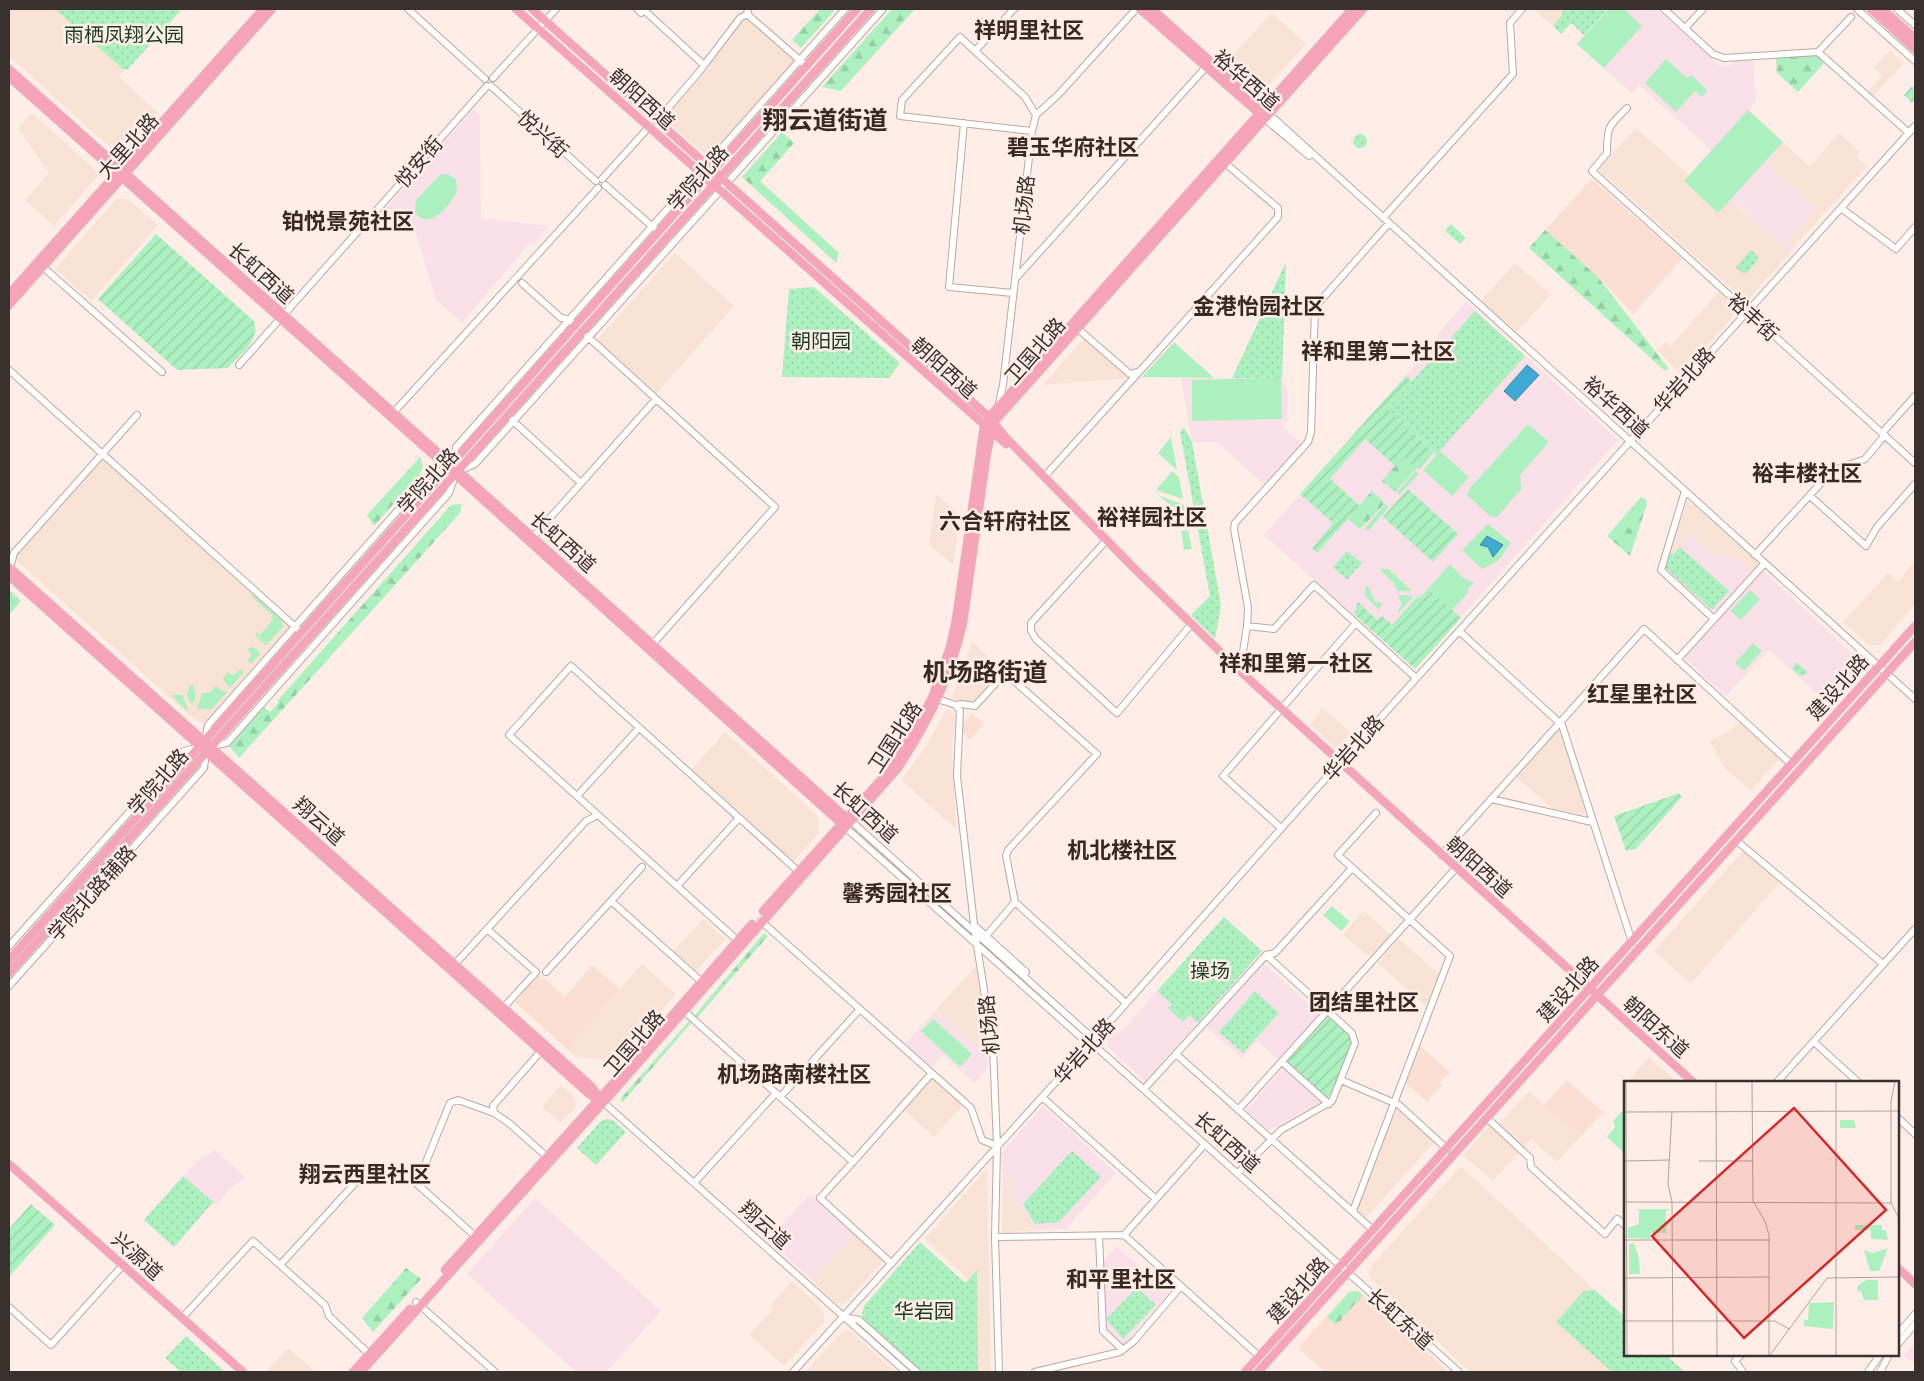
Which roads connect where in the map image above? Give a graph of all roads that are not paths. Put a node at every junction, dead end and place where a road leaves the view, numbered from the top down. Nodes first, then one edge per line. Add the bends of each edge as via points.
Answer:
1 (263, 9) edge
2 (272, 9) edge
3 (408, 9) edge
4 (516, 9) edge
5 (532, 9) edge
6 (556, 9) edge
7 (637, 9) edge
8 (845, 9) edge
9 (857, 9) edge
10 (883, 9) edge
11 (1014, 9) edge
12 (1136, 9) edge
13 (1140, 9) edge
14 (1152, 9) edge
15 (1352, 9) edge
16 (1363, 9) edge
17 (1522, 9) edge
18 (1664, 9) edge
19 (1703, 9) edge
20 (1857, 9) edge
21 (1871, 9) edge
22 (1882, 9) edge
23 (1897, 9) edge
24 (645, 10) edge
25 (868, 10) edge
26 (748, 11) edge
27 (1850, 17) dead end
28 (876, 18) junction
29 (545, 21) junction
30 (1915, 25) edge
31 (538, 28) junction
32 (1686, 28) junction
33 (1915, 38) edge
34 (1915, 48) edge
35 (975, 51) junction
36 (1818, 52) junction
37 (800, 60) junction
38 (1915, 61) edge
39 (704, 65) junction
40 (806, 66) junction
41 (1206, 67) junction
42 (9, 69) edge
43 (9, 77) edge
44 (489, 83) junction
45 (1626, 108) dead end
46 (1264, 114) junction
47 (1036, 115) junction
48 (657, 121) junction
49 (964, 123) junction
50 (1915, 126) edge
51 (650, 127) junction
52 (1032, 131) junction
53 (1909, 133) junction
54 (1225, 163) junction
55 (706, 165) junction
56 (713, 171) junction
57 (700, 172) junction
58 (121, 174) junction
59 (707, 178) junction
60 (723, 180) junction
61 (600, 183) junction
62 (717, 188) junction
63 (1841, 208) junction
64 (1383, 218) junction
65 (1389, 223) junction
66 (651, 226) junction
67 (1915, 228) edge
68 (657, 233) junction
69 (43, 267) junction
70 (521, 272) junction
71 (1015, 279) junction
72 (512, 283) junction
73 (522, 283) junction
74 (1013, 293) junction
75 (9, 294) edge
76 (9, 306) edge
77 (1746, 311) junction
78 (282, 316) junction
79 (568, 319) junction
80 (576, 325) junction
81 (1077, 328) junction
82 (585, 335) junction
83 (238, 365) dead end
84 (9, 370) edge
85 (1140, 371) junction
86 (162, 372) dead end
87 (1915, 396) edge
88 (656, 399) junction
89 (997, 410) junction
90 (394, 412) junction
91 (137, 416) dead end
92 (510, 419) junction
93 (992, 420) junction
94 (984, 426) junction
95 (992, 431) junction
96 (1884, 434) junction
97 (1630, 441) junction
98 (102, 454) junction
99 (1915, 462) edge
100 (450, 466) junction
101 (457, 473) junction
102 (1044, 477) junction
103 (581, 483) junction
104 (1915, 484) edge
105 (1685, 492) junction
106 (1810, 496) junction
107 (380, 528) junction
108 (533, 537) junction
109 (385, 538) junction
110 (1104, 543) junction
111 (1755, 556) junction
112 (1764, 564) junction
113 (9, 570) edge
114 (317, 600) junction
115 (324, 606) junction
116 (331, 612) junction
117 (338, 618) junction
118 (1714, 619) junction
119 (1356, 623) junction
120 (294, 626) junction
121 (1247, 626) junction
122 (1915, 626) edge
123 (1189, 627) junction
124 (1459, 631) junction
125 (301, 632) junction
126 (1915, 642) edge
127 (650, 646) junction
128 (1677, 660) junction
129 (1878, 666) junction
130 (1240, 671) junction
131 (1886, 674) junction
132 (1416, 678) junction
133 (936, 699) junction
134 (1915, 699) edge
135 (956, 705) junction
136 (1280, 710) junction
137 (1560, 722) junction
138 (639, 728) junction
139 (205, 746) junction
140 (1339, 763) junction
141 (1791, 764) junction
142 (577, 796) junction
143 (1491, 799) junction
144 (1376, 813) dead end
145 (594, 817) dead end
146 (739, 818) junction
147 (1592, 822) junction
148 (846, 823) junction
149 (1281, 828) junction
150 (1738, 841) junction
151 (1441, 855) junction
152 (642, 867) dead end
153 (1352, 868) junction
154 (1456, 868) junction
155 (798, 871) junction
156 (677, 886) junction
157 (611, 901) junction
158 (1015, 902) junction
159 (1410, 920) junction
160 (761, 921) junction
161 (488, 929) junction
162 (975, 929) junction
163 (1915, 929) edge
164 (21, 933) junction
165 (986, 936) junction
166 (737, 940) junction
167 (1632, 942) junction
168 (34, 945) junction
169 (9, 946) edge
170 (978, 947) junction
171 (1266, 955) junction
172 (9, 960) edge
173 (455, 964) junction
174 (1883, 964) junction
175 (546, 972) dead end
176 (9, 973) edge
177 (702, 982) junction
178 (9, 986) edge
179 (1590, 989) junction
180 (1597, 996) junction
181 (1126, 1004) junction
182 (504, 1008) junction
183 (860, 1009) junction
184 (684, 1011) junction
185 (1328, 1011) junction
186 (1814, 1042) junction
187 (1091, 1043) junction
188 (541, 1051) junction
189 (1176, 1054) junction
190 (1282, 1062) junction
191 (932, 1073) junction
192 (1341, 1080) junction
193 (1692, 1081) edge
194 (1778, 1081) edge
195 (1857, 1081) edge
196 (1144, 1089) junction
197 (778, 1095) junction
198 (1042, 1097) junction
199 (600, 1100) junction
200 (1394, 1102) junction
201 (1330, 1104) junction
202 (1238, 1110) junction
203 (494, 1113) junction
204 (1487, 1118) junction
205 (1899, 1119) edge
206 (1915, 1134) edge
207 (1270, 1138) junction
208 (1205, 1144) junction
209 (997, 1146) junction
210 (1447, 1149) junction
211 (546, 1156) junction
212 (853, 1162) junction
213 (9, 1164) edge
214 (9, 1170) edge
215 (1238, 1174) junction
216 (356, 1181) dead end
217 (694, 1183) junction
218 (1156, 1199) junction
219 (1353, 1211) junction
220 (1624, 1225) edge
221 (1373, 1230) junction
222 (1124, 1235) junction
223 (475, 1236) junction
224 (1099, 1236) junction
225 (996, 1237) junction
226 (891, 1263) junction
227 (280, 1265) junction
228 (121, 1266) junction
229 (1341, 1266) junction
230 (1899, 1269) edge
231 (1348, 1272) junction
232 (1915, 1284) edge
233 (1181, 1286) junction
234 (418, 1304) junction
235 (9, 1306) edge
236 (1915, 1314) edge
237 (842, 1317) junction
238 (182, 1318) junction
239 (1915, 1324) edge
240 (1899, 1333) edge
241 (1899, 1343) edge
242 (1123, 1350) junction
243 (369, 1354) junction
244 (1259, 1356) junction
245 (1739, 1356) edge
246 (1879, 1356) edge
247 (1888, 1356) edge
248 (236, 1372) edge
249 (243, 1372) edge
250 (353, 1372) edge
251 (360, 1372) edge
252 (495, 1372) edge
253 (793, 1372) edge
254 (906, 1372) edge
255 (917, 1372) edge
256 (999, 1372) edge
257 (1035, 1372) edge
258 (1245, 1372) edge
259 (1258, 1372) edge
260 (1459, 1372) edge
261 (1743, 1372) edge
262 (1868, 1372) edge
263 (1880, 1372) edge

1 - 58 main road, 大里北路
2 - 58 main road, 大里北路
3 - 44 street, 悦兴街
4 - 31 main road, 朝阳西道
5 - 29 main road, 朝阳西道
6 - 29 street, 悦安街
7 - 24 street via 639,12
8 - 37 street
9 - 40 main road, 学院北路
10 - 28 street
11 - 35 street
12 - 47 street
13 - 41 main road, 裕华西道
14 - 46 main road, 裕华西道
15 - 46 main road, 卫国北路
16 - 46 main road, 卫国北路
17 - 64 street via 1510,22 1513,74
18 - 32 street
19 - 32 street
20 - 38 street
21 - 34 main road
22 - 33 main road
23 - 30 street
24 - 39 street
25 - 28 street
25 - 60 main road, 学院北路
26 - 37 street
26 - 39 street
27 - 36 street
28 - 60 street
29 - 31 street, 悦安街
29 - 48 main road, 朝阳西道
31 - 44 street, 悦安街
31 - 51 main road, 朝阳西道
32 - 36 street via 1713,54 1724,58
35 - 47 street via 1025,96
35 - 49 street via 960,37 901,102 900,116
36 - 53 street
37 - 40 street
37 - 55 street
39 - 48 street
40 - 56 main road, 学院北路
41 - 46 main road, 裕华西道
41 - 71 street
42 - 58 main road, 长虹西道
43 - 58 main road, 长虹西道
44 - 61 street, 悦兴街
44 - 78 street, 悦安街
45 - 77 street, 裕丰街 via 1610,125 1607,153 1592,171
46 - 54 main road, 卫国北路
46 - 64 street, 裕华西道
46 - 89 main road, 卫国北路
47 - 52 street, 机场路
48 - 55 main road, 朝阳西道
49 - 52 street
49 - 74 street via 949,287
50 - 53 street, 华岩北路
51 - 57 main road, 朝阳西道
51 - 61 street
52 - 71 street, 机场路
53 - 63 street, 华岩北路
54 - 81 main road, 卫国北路
54 - 85 street via 1278,208 1278,218
55 - 56 main road, 朝阳西道
55 - 57 street
56 - 59 main road, 学院北路
56 - 60 main road, 朝阳西道
57 - 59 main road, 朝阳西道
57 - 66 street
58 - 69 main road, 大里北路
58 - 75 main road, 大里北路
58 - 78 main road, 长虹西道
59 - 62 main road, 朝阳西道
59 - 68 main road, 学院北路
60 - 62 main road, 学院北路
60 - 93 main road, 朝阳西道
61 - 66 street, 悦兴街
61 - 70 street
62 - 82 main road, 学院北路
62 - 94 main road, 朝阳西道
63 - 67 street via 1896,249
63 - 77 street, 华岩北路
64 - 65 street, 裕华西道
65 - 97 street, 裕华西道
65 - 121 street via 1315,307 1308,442 1236,523 1234,529 1248,608
66 - 68 street, 悦兴街
66 - 79 street
68 - 80 main road, 学院北路
69 - 76 main road, 大里北路
69 - 86 street
70 - 72 street
70 - 73 street
71 - 74 street, 机场路
72 - 73 street
72 - 90 street
73 - 79 street via 562,318
74 - 89 street, 机场路 via 1003,385
77 - 96 street, 裕丰街
77 - 97 street, 华岩北路
78 - 83 street, 悦安街
78 - 90 main road, 长虹西道
78 - 100 main road, 长虹西道
79 - 80 street
79 - 100 street via 456,446
80 - 82 main road
80 - 100 main road, 学院北路
81 - 85 street via 1130,374
81 - 93 main road, 卫国北路
82 - 88 street
82 - 92 main road, 学院北路
84 - 98 street
85 - 102 street
87 - 96 street
88 - 103 street
88 - 127 street via 775,507
89 - 93 main road, 卫国北路
90 - 100 main road, 长虹西道
91 - 98 street
92 - 101 main road, 学院北路
92 - 103 street
93 - 94 main road, 卫国北路
93 - 95 main road, 卫国北路
93 - 102 main road, 朝阳西道
94 - 95 main road, 朝阳西道
94 - 133 main road, 卫国北路 via 956,620
95 - 110 main road, 朝阳西道
95 - 133 main road, 卫国北路 via 963,623
96 - 99 street, 裕丰街
96 - 106 street via 1865,459 1832,471
97 - 105 street, 裕华西道
97 - 124 street, 华岩北路
98 - 113 street via 14,553
98 - 120 street
100 - 101 main road, 长虹西道
100 - 107 street via 429,475
100 - 109 main road, 学院北路
101 - 108 main road, 长虹西道
101 - 116 main road, 学院北路
101 - 117 street, 学院北路辅路 via 449,494
101 - 127 main road, 长虹西道
102 - 130 main road, 朝阳西道
103 - 108 street
104 - 106 street via 1876,527 1866,546
105 - 111 street, 裕华西道
105 - 118 street via 1661,570
106 - 111 street
107 - 109 street
107 - 114 street
108 - 127 main road, 长虹西道
109 - 115 main road, 学院北路
110 - 123 main road, 朝阳西道
110 - 123 street via 1031,623 1036,639 1117,713
111 - 112 street, 裕华西道
112 - 118 street
112 - 129 street, 裕华西道
113 - 139 main road, 翔云道
114 - 115 street
114 - 120 street
115 - 116 main road
115 - 125 main road, 学院北路
116 - 117 street
116 - 139 main road, 学院北路
117 - 139 street, 学院北路辅路 via 226,743
118 - 128 street
119 - 121 street via 1314,585 1274,629
119 - 132 street
119 - 136 street
120 - 125 street
120 - 139 street via 208,725
121 - 130 street
122 - 129 main road, 建设北路
123 - 136 main road, 朝阳西道
124 - 132 street, 华岩北路
124 - 137 street
125 - 139 main road, 学院北路
126 - 131 main road, 建设北路
127 - 148 main road, 长虹西道
128 - 137 street via 1644,629
128 - 141 street
129 - 131 street, 裕华西道
129 - 141 main road, 建设北路
130 - 136 main road, 朝阳西道
131 - 134 street, 裕华西道
131 - 150 main road, 建设北路
132 - 140 street, 华岩北路
133 - 135 street
133 - 148 main road, 卫国北路 via 894,764
135 - 158 street via 975,706 1005,673 1096,754 1008,850 1006,856
135 - 162 street, 机场路 via 960,711 957,776
136 - 140 main road, 朝阳西道
136 - 149 street via 1223,776
137 - 143 street
137 - 147 street
138 - 142 street
138 - 142 street via 571,666 509,735
138 - 146 street
139 - 164 street, 学院北路辅路 via 184,751
139 - 168 main road, 学院北路
139 - 168 main road, 学院北路 via 169,800
139 - 173 main road, 翔云道
139 - 188 main road, 翔云道
140 - 149 street, 华岩北路
140 - 151 main road, 朝阳西道
141 - 167 main road, 建设北路
142 - 156 street
143 - 147 street
143 - 151 street
144 - 153 street via 1338,855
145 - 161 street
146 - 155 street
146 - 156 street
147 - 167 street
148 - 155 main road, 卫国北路
148 - 160 main road, 卫国北路
148 - 162 street, 长虹西道
148 - 170 street, 长虹西道
149 - 181 street, 华岩北路
150 - 174 street
150 - 180 main road, 建设北路
151 - 154 main road, 朝阳西道
152 - 157 street
153 - 159 street
153 - 171 street via 1276,953
154 - 159 street
154 - 179 main road, 朝阳西道
155 - 166 main road, 卫国北路
156 - 166 street
157 - 175 street
157 - 177 street
158 - 165 street
158 - 181 street
159 - 185 street
159 - 200 street via 1450,956
160 - 183 street
160 - 184 main road, 卫国北路
161 - 173 street
161 - 182 street via 536,972
162 - 165 street
162 - 170 street, 机场路
162 - 187 street, 长虹西道 via 1088,1034
163 - 174 street
164 - 168 street
164 - 169 street, 学院北路辅路
165 - 187 street via 1090,1032
166 - 177 main road, 卫国北路
167 - 179 main road, 建设北路
168 - 172 main road, 学院北路
168 - 176 main road, 学院北路
168 - 178 street, 学院北路辅路
170 - 187 street, 长虹西道
170 - 209 street, 机场路 via 992,1033
171 - 185 street
171 - 189 street
173 - 182 main road, 翔云道
174 - 186 street
177 - 199 main road, 卫国北路
179 - 180 main road, 朝阳西道
179 - 210 main road, 建设北路
180 - 193 main road, 朝阳东道
180 - 204 main road, 建设北路
181 - 187 street, 华岩北路
182 - 199 main road, 翔云道
183 - 191 street
183 - 197 street
184 - 197 street
184 - 199 main road, 卫国北路
185 - 190 street
185 - 192 street via 1352,1033 1355,1040
186 - 194 street
186 - 195 street
187 - 196 street, 长虹西道
187 - 198 street, 华岩北路
188 - 199 main road, 翔云道
188 - 203 street via 494,1102
189 - 196 street
189 - 202 street
190 - 201 street
190 - 202 street
191 - 209 street via 971,1108 982,1140
191 - 212 street
192 - 200 street
192 - 201 street
196 - 208 street, 长虹西道
197 - 212 street
197 - 217 street
198 - 209 street, 华岩北路
198 - 218 street
199 - 211 main road, 卫国北路
199 - 217 street, 翔云道
199 - 234 main road, 卫国北路
200 - 210 street
200 - 219 street
201 - 207 street
202 - 207 street
203 - 211 street
203 - 223 street via 458,1100 450,1103 417,1184
204 - 220 street via 1530,1158 1531,1167 1604,1234 1617,1219
204 - 231 main road, 建设北路
205 - 206 street
207 - 215 street
207 - 219 street
208 - 215 street, 长虹西道
208 - 218 street
209 - 225 street, 机场路
209 - 226 street, 华岩北路
210 - 221 main road, 建设北路
211 - 223 main road, 卫国北路
212 - 226 street via 820,1198
213 - 228 main road, 兴源道
214 - 228 main road, 兴源道
215 - 229 street, 长虹西道
216 - 227 street
217 - 237 street, 翔云道
218 - 222 street
219 - 221 street
221 - 229 main road, 建设北路
222 - 224 street
222 - 233 street
223 - 234 main road, 卫国北路
224 - 225 street
224 - 242 street via 1103,1331
225 - 256 street, 机场路
226 - 237 street, 华岩北路
227 - 238 street via 253,1241
227 - 243 street via 325,1305 329,1316
228 - 235 street via 51,1344
228 - 238 main road, 兴源道
228 - 248 main road, 兴源道
229 - 231 street, 长虹东道
229 - 244 main road, 建设北路
230 - 232 main road
231 - 259 main road, 建设北路
231 - 260 street, 长虹东道
233 - 242 street
233 - 244 street
234 - 243 main road, 卫国北路
234 - 251 main road, 卫国北路
234 - 252 street
236 - 240 street
237 - 253 street, 华岩北路
237 - 254 street, 翔云道
237 - 255 street via 859,1320
238 - 249 main road, 兴源道
239 - 241 street
242 - 257 street
243 - 250 main road, 卫国北路
244 - 258 main road, 建设北路
245 - 261 street via 1735,1361
246 - 262 street
247 - 263 street

